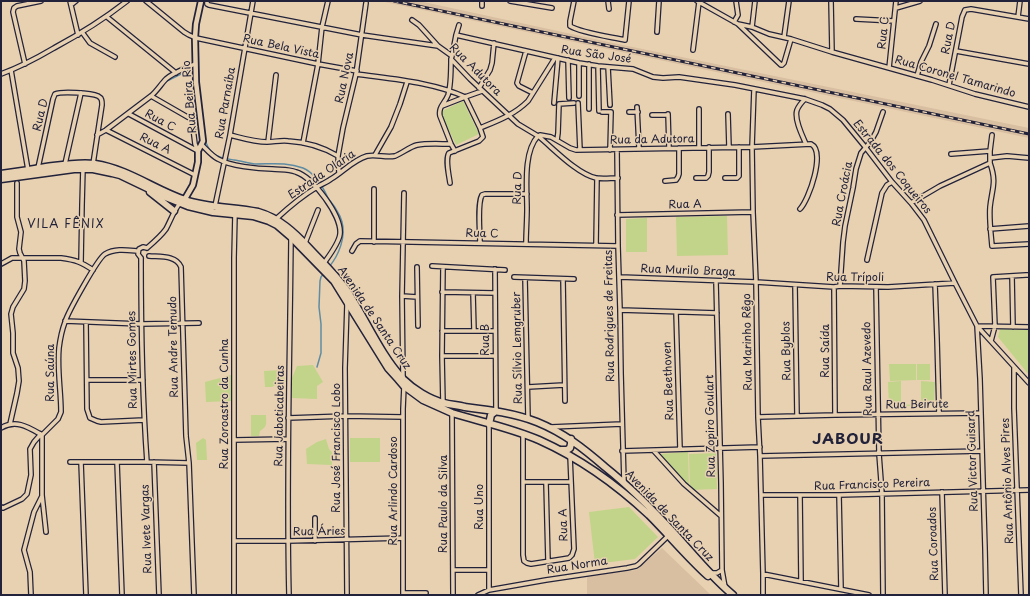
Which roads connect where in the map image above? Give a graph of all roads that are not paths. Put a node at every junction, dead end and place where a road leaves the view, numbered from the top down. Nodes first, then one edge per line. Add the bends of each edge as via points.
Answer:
1 (41, 1) edge
2 (76, 1) edge
3 (127, 1) edge
4 (146, 1) edge
5 (200, 1) edge
6 (207, 1) edge
7 (253, 1) edge
8 (328, 1) edge
9 (482, 1) edge
10 (510, 1) edge
11 (574, 1) edge
12 (608, 1) edge
13 (629, 1) edge
14 (659, 1) edge
15 (736, 1) edge
16 (755, 1) edge
17 (789, 1) edge
18 (831, 1) edge
19 (896, 1) edge
20 (920, 1) edge
21 (1020, 1) edge
22 (698, 2) edge
23 (70, 3) edge
24 (366, 3) dead end
25 (705, 3) edge
26 (482, 6) dead end
27 (552, 8) dead end
28 (896, 8) junction
29 (609, 9) dead end
30 (251, 13) junction
31 (106, 17) junction
32 (1018, 17) junction
33 (856, 19) dead end
34 (1029, 19) edge
35 (412, 20) dead end
36 (894, 21) junction
37 (736, 23) junction
38 (459, 24) dead end
39 (936, 24) dead end
40 (322, 27) junction
41 (752, 27) junction
42 (657, 32) dead end
43 (80, 33) junction
44 (362, 34) junction
45 (456, 35) junction
46 (195, 38) junction
47 (784, 38) junction
48 (791, 39) junction
49 (494, 44) junction
50 (438, 46) junction
51 (245, 48) junction
52 (694, 50) dead end
53 (526, 51) junction
54 (956, 51) junction
55 (832, 52) junction
56 (452, 57) junction
57 (115, 58) dead end
58 (556, 58) junction
59 (568, 60) junction
60 (579, 63) junction
61 (25, 64) junction
62 (195, 64) junction
63 (318, 64) junction
64 (588, 64) junction
65 (1029, 64) edge
66 (598, 66) junction
67 (608, 67) junction
68 (889, 68) junction
69 (10, 70) junction
70 (356, 72) junction
71 (176, 73) junction
72 (1, 74) edge
73 (276, 75) dead end
74 (917, 76) junction
75 (407, 82) junction
76 (949, 85) junction
77 (754, 89) junction
78 (481, 90) junction
79 (449, 91) junction
80 (82, 93) junction
81 (533, 93) junction
82 (151, 96) junction
83 (465, 96) junction
84 (579, 96) dead end
85 (569, 98) dead end
86 (805, 99) junction
87 (574, 102) dead end
88 (554, 103) dead end
89 (578, 104) dead end
90 (610, 105) dead end
91 (441, 107) junction
92 (637, 107) dead end
93 (1029, 107) edge
94 (699, 109) dead end
95 (589, 110) dead end
96 (629, 112) dead end
97 (638, 112) junction
98 (883, 112) dead end
99 (128, 114) junction
100 (728, 114) dead end
101 (652, 115) dead end
102 (509, 116) junction
103 (480, 128) junction
104 (106, 130) junction
105 (97, 135) junction
106 (230, 135) junction
107 (992, 135) dead end
108 (538, 136) junction
109 (557, 140) junction
110 (268, 142) junction
111 (303, 142) junction
112 (451, 144) junction
113 (806, 144) junction
114 (202, 145) junction
115 (729, 147) junction
116 (739, 147) junction
117 (752, 147) junction
118 (639, 148) junction
119 (669, 148) junction
120 (679, 148) junction
121 (699, 148) junction
122 (709, 148) junction
123 (866, 148) junction
124 (580, 150) junction
125 (610, 150) junction
126 (617, 150) junction
127 (198, 151) junction
128 (455, 151) junction
129 (990, 151) junction
130 (951, 154) dead end
131 (338, 156) junction
132 (375, 156) junction
133 (990, 158) junction
134 (1029, 158) edge
135 (225, 159) junction
136 (990, 163) junction
137 (65, 164) junction
138 (93, 164) junction
139 (38, 168) junction
140 (84, 168) junction
141 (28, 170) junction
142 (339, 173) junction
143 (1, 174) edge
144 (195, 174) junction
145 (597, 178) junction
146 (618, 178) junction
147 (696, 178) dead end
148 (725, 178) dead end
149 (1, 179) edge
150 (666, 181) dead end
151 (892, 182) junction
152 (17, 183) dead end
153 (450, 183) dead end
154 (142, 186) junction
155 (317, 187) junction
156 (374, 189) dead end
157 (404, 193) dead end
158 (527, 194) junction
159 (182, 202) junction
160 (911, 203) junction
161 (215, 207) junction
162 (800, 209) dead end
163 (318, 210) dead end
164 (174, 211) junction
165 (753, 212) junction
166 (235, 214) junction
167 (617, 216) junction
168 (276, 219) junction
169 (1029, 226) edge
170 (990, 229) junction
171 (291, 237) junction
172 (374, 242) junction
173 (403, 242) junction
174 (304, 243) junction
175 (480, 243) junction
176 (526, 244) junction
177 (1029, 244) edge
178 (596, 245) junction
179 (618, 246) junction
180 (147, 248) junction
181 (138, 251) junction
182 (352, 252) dead end
183 (149, 256) junction
184 (24, 258) junction
185 (141, 258) junction
186 (867, 260) dead end
187 (81, 262) junction
188 (1, 264) edge
189 (324, 266) junction
190 (432, 266) dead end
191 (417, 267) dead end
192 (443, 267) junction
193 (495, 269) junction
194 (93, 270) junction
195 (505, 270) dead end
196 (330, 274) junction
197 (1029, 275) edge
198 (1012, 276) junction
199 (514, 277) dead end
200 (620, 277) junction
201 (525, 278) junction
202 (563, 279) junction
203 (574, 279) dead end
204 (716, 282) junction
205 (756, 282) junction
206 (955, 283) junction
207 (934, 284) junction
208 (795, 285) junction
209 (840, 286) junction
210 (834, 287) junction
211 (876, 287) junction
212 (442, 292) junction
213 (473, 293) junction
214 (495, 293) junction
215 (402, 296) junction
216 (417, 297) junction
217 (347, 301) junction
218 (620, 310) junction
219 (676, 312) junction
220 (717, 313) junction
221 (65, 321) junction
222 (86, 322) junction
223 (199, 323) dead end
224 (141, 324) junction
225 (182, 324) junction
226 (418, 326) dead end
227 (977, 326) junction
228 (995, 326) junction
229 (1013, 327) junction
230 (1029, 327) edge
231 (442, 331) junction
232 (474, 331) junction
233 (495, 331) junction
234 (992, 341) junction
235 (442, 356) junction
236 (495, 356) junction
237 (1014, 367) junction
238 (403, 379) junction
239 (87, 380) junction
240 (143, 380) junction
241 (1029, 383) edge
242 (564, 385) junction
243 (404, 386) junction
244 (528, 386) junction
245 (565, 401) dead end
246 (443, 403) junction
247 (496, 411) junction
248 (452, 413) junction
249 (939, 413) junction
250 (981, 413) junction
251 (878, 414) junction
252 (835, 415) junction
253 (346, 416) junction
254 (403, 416) junction
255 (797, 416) junction
256 (758, 417) junction
257 (288, 418) junction
258 (528, 418) junction
259 (144, 420) junction
260 (10, 424) junction
261 (489, 424) junction
262 (622, 424) junction
263 (548, 427) junction
264 (1, 428) edge
265 (523, 433) junction
266 (42, 435) junction
267 (288, 439) junction
268 (571, 439) junction
269 (234, 440) junction
270 (760, 447) junction
271 (720, 448) junction
272 (680, 449) junction
273 (558, 450) junction
274 (622, 451) junction
275 (654, 451) junction
276 (982, 452) junction
277 (879, 454) junction
278 (570, 456) junction
279 (760, 456) junction
280 (70, 462) dead end
281 (81, 462) junction
282 (117, 462) junction
283 (147, 462) junction
284 (154, 462) junction
285 (189, 463) junction
286 (523, 482) junction
287 (571, 482) junction
288 (624, 482) junction
289 (546, 483) junction
290 (1018, 490) junction
291 (1029, 490) edge
292 (983, 491) junction
293 (942, 492) junction
294 (882, 494) junction
295 (42, 495) junction
296 (761, 495) junction
297 (800, 495) junction
298 (839, 495) junction
299 (1, 507) edge
300 (721, 516) junction
301 (315, 518) dead end
302 (46, 532) dead end
303 (669, 535) junction
304 (403, 538) junction
305 (346, 540) junction
306 (234, 541) junction
307 (315, 541) junction
308 (288, 542) junction
309 (548, 561) junction
310 (453, 570) junction
311 (489, 570) junction
312 (722, 570) junction
313 (710, 573) junction
314 (763, 574) junction
315 (801, 581) junction
316 (841, 589) junction
317 (489, 590) junction
318 (494, 590) junction
319 (727, 592) edge
320 (426, 593) dead end
321 (403, 594) edge
322 (31, 595) edge
323 (86, 595) edge
324 (122, 595) edge
325 (159, 595) edge
326 (194, 595) edge
327 (234, 595) edge
328 (289, 595) edge
329 (347, 595) edge
330 (452, 595) edge
331 (478, 595) edge
332 (494, 595) edge
333 (733, 595) edge
334 (763, 595) edge
335 (869, 595) edge
336 (883, 595) edge
337 (945, 595) edge
338 (986, 595) edge
339 (1021, 595) edge

1 - 61 street via 14,8
2 - 23 street
3 - 31 street
4 - 46 street
5 - 46 street, Rua Beira Rio
6 - 30 street via 209,5
7 - 30 street, Rua Parnaíba
8 - 40 street
9 - 26 street
10 - 27 street
11 - 13 street via 570,16 570,25 573,28 626,40
12 - 29 street
14 - 42 street
15 - 37 street
16 - 41 street
17 - 47 street
18 - 55 street
19 - 28 street, Rua C
20 - 28 street
21 - 32 street
22 - 25 street
22 - 52 street
23 - 43 street
24 - 44 street, Rua Nova
25 - 37 street
28 - 36 street, Rua C
30 - 40 street
30 - 51 street, Rua Parnaíba
31 - 43 street
31 - 71 street
32 - 34 street, Rua D
32 - 54 street, Rua D via 965,10
33 - 36 street
35 - 50 street, Rua Adutora via 419,24
36 - 68 street, Rua C
37 - 41 street, Rua Coronel Tamarindo
37 - 48 street via 782,65
38 - 45 street
39 - 74 street
40 - 44 street
40 - 63 street
41 - 47 street, Rua Coronel Tamarindo
43 - 57 street via 90,43
43 - 61 street
44 - 50 street
44 - 70 street, Rua Nova
45 - 49 street, Rua São José
45 - 56 street
46 - 51 street, Rua Bela Vista
46 - 62 street, Rua Beira Rio
47 - 48 street, Rua Coronel Tamarindo
48 - 55 street, Rua Coronel Tamarindo
49 - 53 street, Rua São José
49 - 78 street via 492,63
50 - 56 street, Rua Adutora
51 - 63 street, Rua Bela Vista
51 - 106 street, Rua Parnaíba
53 - 58 street, Rua São José
53 - 81 street via 516,83
54 - 65 street
54 - 76 street, Rua D
55 - 68 street, Rua Coronel Tamarindo
56 - 78 street, Rua Adutora
56 - 79 street
58 - 59 street, Rua São José
58 - 81 street
58 - 88 street
59 - 60 street, Rua São José
59 - 85 street
60 - 64 street, Rua São José
60 - 84 street
61 - 69 street
62 - 71 street
62 - 114 street, Rua Beira Rio
63 - 70 street, Rua Bela Vista
63 - 111 street
64 - 66 street, Rua São José
64 - 95 street
66 - 67 street, Rua São José
66 - 125 street via 601,111 611,112
67 - 77 street, Rua São José via 633,69 653,77 690,78
67 - 90 street
68 - 74 street, Rua Coronel Tamarindo
69 - 72 street
69 - 141 street
70 - 75 street, Rua Bela Vista
70 - 131 street, Rua Nova
71 - 82 street via 165,80
73 - 110 street
74 - 76 street, Rua Coronel Tamarindo
75 - 79 street, Rua Bela Vista
75 - 132 street via 391,126
76 - 93 street, Rua Coronel Tamarindo
77 - 86 street, Rua São José
77 - 117 street, Rua Marinho Rêgo
78 - 83 street
78 - 102 street, Rua Adutora
79 - 83 street, Rua Bela Vista
79 - 91 street
80 - 105 street, Rua D via 99,96 102,100
80 - 137 street
80 - 139 street, Rua D via 60,92 54,96
81 - 102 street via 528,102
82 - 99 street
82 - 127 street via 192,120
83 - 91 street
83 - 103 street
86 - 113 street via 798,108 797,115
86 - 123 street, Estrada dos Coqueiros via 830,109 843,120
87 - 109 street via 559,104
89 - 124 street
91 - 112 street via 440,116
92 - 97 street
94 - 121 street
96 - 97 street
97 - 118 street
98 - 123 street, Rua Croácia via 876,132
99 - 104 street
99 - 127 street, Rua C
100 - 115 street
101 - 119 street via 668,114
102 - 103 street
102 - 108 street, Rua da Adutora
103 - 128 street via 483,136 481,139
104 - 105 street
104 - 144 street, Rua A
105 - 138 street
106 - 110 street
106 - 135 street, Rua Parnaíba
107 - 129 street
108 - 109 street, Rua da Adutora via 546,135
108 - 145 street via 581,171
108 - 158 street, Rua D via 534,139 528,159
109 - 124 street, Rua da Adutora via 570,148
110 - 111 street
111 - 131 street via 324,148
112 - 128 street
112 - 132 street, Estrada Olaria via 417,145 395,156
113 - 117 street, Rua da Adutora
113 - 162 street via 813,144 815,148 816,164 813,181
114 - 127 street
114 - 135 street, Rua Beira Rio via 217,159
115 - 116 street, Rua da Adutora
115 - 122 street, Rua da Adutora
116 - 117 street, Rua da Adutora
116 - 148 street via 739,176
117 - 165 street, Rua Marinho Rêgo
118 - 119 street, Rua da Adutora
118 - 126 street, Rua da Adutora
119 - 120 street, Rua da Adutora
120 - 121 street, Rua da Adutora
120 - 150 street via 679,176 676,180
121 - 122 street, Rua da Adutora
122 - 147 street via 708,176
123 - 151 street, Estrada dos Coqueiros
123 - 209 street, Rua Croácia via 861,153 856,169 843,242
124 - 125 street, Rua da Adutora
125 - 126 street, Rua da Adutora
126 - 146 street, Rua Rodrigues de Freitas
127 - 144 street
128 - 153 street via 447,156
129 - 130 street
129 - 133 street
131 - 142 street, Rua Nova
132 - 142 street, Estrada Olaria via 367,156
133 - 134 street
133 - 136 street
135 - 155 street, Rua Beira Rio via 253,168 298,172
135 - 161 street, Rua Parnaíba
136 - 160 street via 940,186
136 - 170 street via 994,175
137 - 138 main road, Avenida de Santa Cruz
137 - 139 main road, Avenida de Santa Cruz
138 - 159 main road, Avenida de Santa Cruz via 118,170
139 - 141 main road, Avenida de Santa Cruz
140 - 149 main road, Avenida de Santa Cruz
140 - 154 main road, Avenida de Santa Cruz via 112,173
140 - 187 street
141 - 143 main road, Avenida de Santa Cruz
142 - 155 street, Estrada Olaria
144 - 159 street via 193,185
145 - 146 street
145 - 178 street
146 - 167 street, Rua Rodrigues de Freitas
151 - 160 street, Estrada dos Coqueiros
151 - 186 street via 882,193
152 - 184 street via 17,217 21,232 19,249
154 - 159 main road, Avenida de Santa Cruz
154 - 164 main road
155 - 168 street, Estrada Olaria
155 - 189 street, Rua Beira Rio via 334,211 340,231 337,244
156 - 172 street
157 - 173 street
158 - 175 street via 482,195
158 - 176 street, Rua D
159 - 161 main road, Avenida de Santa Cruz
159 - 164 street
159 - 166 main road, Avenida de Santa Cruz via 200,210
160 - 206 street, Estrada dos Coqueiros via 924,220
161 - 168 main road, Avenida de Santa Cruz via 253,211
163 - 174 street
164 - 180 street via 162,234
165 - 167 street, Rua A
165 - 205 street, Rua Marinho Rêgo
166 - 171 main road, Avenida de Santa Cruz via 269,221
166 - 269 street, Rua Zoroastro da Cunha
167 - 179 street, Rua Rodrigues de Freitas
168 - 174 main road, Avenida de Santa Cruz
169 - 170 street
170 - 177 street via 992,246
171 - 189 main road, Avenida de Santa Cruz
171 - 257 street, Rua Jaboticabeiras
172 - 173 street, Rua C
172 - 182 street, Rua C via 360,241
173 - 175 street, Rua C
173 - 215 street
174 - 189 main road, Avenida de Santa Cruz
175 - 176 street, Rua C
176 - 178 street, Rua C
178 - 179 street, Rua C
179 - 200 street, Rua Rodrigues de Freitas
180 - 181 street via 143,247
180 - 183 street via 150,251
181 - 185 street
181 - 194 street, Rua Saúna via 109,252 100,259
183 - 185 street
183 - 225 street, Rua Andre Temudo via 172,258 180,264
184 - 187 street via 61,258
184 - 188 street via 12,258
184 - 260 street via 25,285 11,314 14,333 13,353 19,381
185 - 224 street, Rua Mirtes Gomes
187 - 194 street
189 - 196 main road, Avenida de Santa Cruz
190 - 192 street
191 - 216 street
192 - 193 street
192 - 212 street
193 - 195 street
193 - 214 street, Rua B
194 - 221 street, Rua Saúna
196 - 217 main road, Avenida de Santa Cruz
196 - 238 main road, Avenida de Santa Cruz via 344,287 385,355
197 - 198 street
198 - 228 street via 993,277
198 - 229 street
199 - 201 street
200 - 204 street, Rua Murilo Braga
200 - 218 street, Rua Rodrigues de Freitas
201 - 202 street
201 - 244 street, Rua Sílvio Lemgruber
202 - 203 street
202 - 242 street
204 - 205 street, Rua Murilo Braga
204 - 220 street, Rua Zopiro Goulart
205 - 208 street, Rua Trípoli
205 - 256 street, Rua Marinho Rêgo
206 - 207 street, Rua Trípoli
206 - 227 street, Estrada dos Coqueiros
207 - 211 street, Rua Trípoli
207 - 249 street
208 - 210 street, Rua Trípoli
208 - 255 street, Rua Byblos
209 - 210 street, Rua Trípoli
209 - 211 street, Rua Trípoli
210 - 252 street, Rua Saída
211 - 251 street, Rua Raul Azevedo
212 - 213 street
212 - 231 street
213 - 214 street
213 - 232 street
214 - 233 street, Rua B
215 - 216 street
215 - 238 street
216 - 226 street
217 - 243 main road, Avenida de Santa Cruz via 388,368
217 - 253 street, Rua José Francisco Lobo
218 - 219 street
218 - 262 street, Rua Rodrigues de Freitas
219 - 220 street
219 - 272 street, Rua Beethoven
220 - 271 street, Rua Zopiro Goulart
221 - 222 street
221 - 266 street, Rua Saúna via 58,357 60,412 58,419
222 - 224 street
222 - 239 street
223 - 225 street
224 - 225 street
224 - 240 street, Rua Mirtes Gomes
225 - 285 street, Rua Andre Temudo
227 - 228 street
227 - 234 street, Estrada dos Coqueiros
227 - 250 street, Rua Victor Guisard
228 - 229 street
228 - 234 street
229 - 230 street
231 - 232 street
231 - 235 street
232 - 233 street
233 - 236 street, Rua B
234 - 237 street, Estrada dos Coqueiros
235 - 236 street
235 - 246 street
236 - 247 street, Rua B
237 - 241 street, Estrada dos Coqueiros
237 - 290 street, Rua Antônio Alves Pires
238 - 246 main road, Avenida de Santa Cruz
239 - 240 street
239 - 259 street via 87,410 90,418 106,422
240 - 259 street, Rua Mirtes Gomes
242 - 244 street
242 - 245 street
243 - 248 main road, Avenida de Santa Cruz via 423,400
243 - 254 street, Rua Arlindo Cardoso
244 - 258 street, Rua Sílvio Lemgruber
246 - 247 main road, Avenida de Santa Cruz
247 - 258 main road, Avenida de Santa Cruz
247 - 261 main road via 491,415
248 - 261 main road, Avenida de Santa Cruz
248 - 310 street, Rua Paulo da Silva
249 - 250 street, Rua Beirute
249 - 251 street, Rua Beirute
250 - 276 street, Rua Victor Guisard
251 - 252 street, Rua Beirute
251 - 277 street, Rua Raul Azevedo
252 - 255 street, Rua Beirute
253 - 254 street
253 - 257 street
253 - 305 street, Rua José Francisco Lobo
254 - 304 street, Rua Arlindo Cardoso
255 - 256 street, Rua Beirute
256 - 270 street, Rua Marinho Rêgo
257 - 267 street, Rua Jaboticabeiras
258 - 263 main road, Avenida de Santa Cruz
259 - 283 street, Rua Mirtes Gomes
260 - 264 street
260 - 266 street via 27,426
261 - 265 main road, Avenida de Santa Cruz
261 - 311 street, Rua Uno
262 - 263 street
262 - 274 street, Rua Rodrigues de Freitas
263 - 268 main road, Avenida de Santa Cruz
265 - 273 main road, Avenida de Santa Cruz
265 - 286 street
266 - 295 street
266 - 299 street, Rua Saúna via 30,449 31,472 27,494 22,499
267 - 269 street
267 - 308 street, Rua Jaboticabeiras
268 - 273 main road via 568,450
268 - 288 main road, Avenida de Santa Cruz
269 - 306 street, Rua Zoroastro da Cunha
270 - 271 street
270 - 279 street, Rua Marinho Rêgo
271 - 272 street
271 - 300 street, Rua Zopiro Goulart
272 - 275 street
273 - 278 main road, Avenida de Santa Cruz
274 - 275 street
274 - 288 street, Rua Rodrigues de Freitas
275 - 300 street via 684,484
276 - 277 street
276 - 292 street, Rua Victor Guisard
277 - 279 street
277 - 294 street, Rua Raul Azevedo
278 - 287 street, Rua A
278 - 303 main road, Avenida de Santa Cruz via 617,488
279 - 296 street, Rua Marinho Rêgo
280 - 281 street
281 - 282 street
281 - 323 street
282 - 283 street
282 - 324 street
283 - 284 street
284 - 285 street
284 - 325 street, Rua Ivete Vargas
285 - 326 street, Rua Andre Temudo
286 - 289 street
286 - 309 street, Rua A via 523,560 530,564
287 - 289 street
287 - 309 street, Rua A via 573,554 569,558
288 - 313 main road, Avenida de Santa Cruz
289 - 309 street
290 - 291 street, Rua Francisco Pereira
290 - 292 street, Rua Francisco Pereira
290 - 339 street, Rua Antônio Alves Pires
292 - 293 street, Rua Francisco Pereira
292 - 338 street, Rua Victor Guisard
293 - 294 street, Rua Francisco Pereira
293 - 337 street, Rua Coroados
294 - 298 street, Rua Francisco Pereira
294 - 336 street, Rua Raul Azevedo
295 - 302 street
295 - 322 street via 34,512 24,550 30,572
296 - 297 street, Rua Francisco Pereira
296 - 314 street, Rua Marinho Rêgo
297 - 298 street, Rua Francisco Pereira
297 - 315 street
298 - 316 street
300 - 312 street, Rua Zopiro Goulart
301 - 307 street
303 - 318 street, Rua Norma via 636,566
303 - 319 main road, Avenida de Santa Cruz via 705,574
304 - 305 street, Rua Áries
304 - 321 street, Rua Arlindo Cardoso
305 - 307 street, Rua Áries
305 - 329 street, Rua José Francisco Lobo
306 - 308 street, Rua Áries
306 - 327 street, Rua Zoroastro da Cunha
307 - 308 street, Rua Áries
308 - 328 street, Rua Jaboticabeiras
310 - 311 street
310 - 330 street, Rua Paulo da Silva
311 - 317 street, Rua Uno
312 - 313 street
312 - 319 street, Rua Zopiro Goulart
313 - 319 main road, Avenida de Santa Cruz
314 - 315 street
314 - 334 street, Rua Marinho Rêgo
315 - 316 street
316 - 335 street
317 - 318 street, Rua Norma
317 - 331 street, Rua Norma
318 - 332 street
319 - 333 main road, Avenida de Santa Cruz
320 - 321 street

